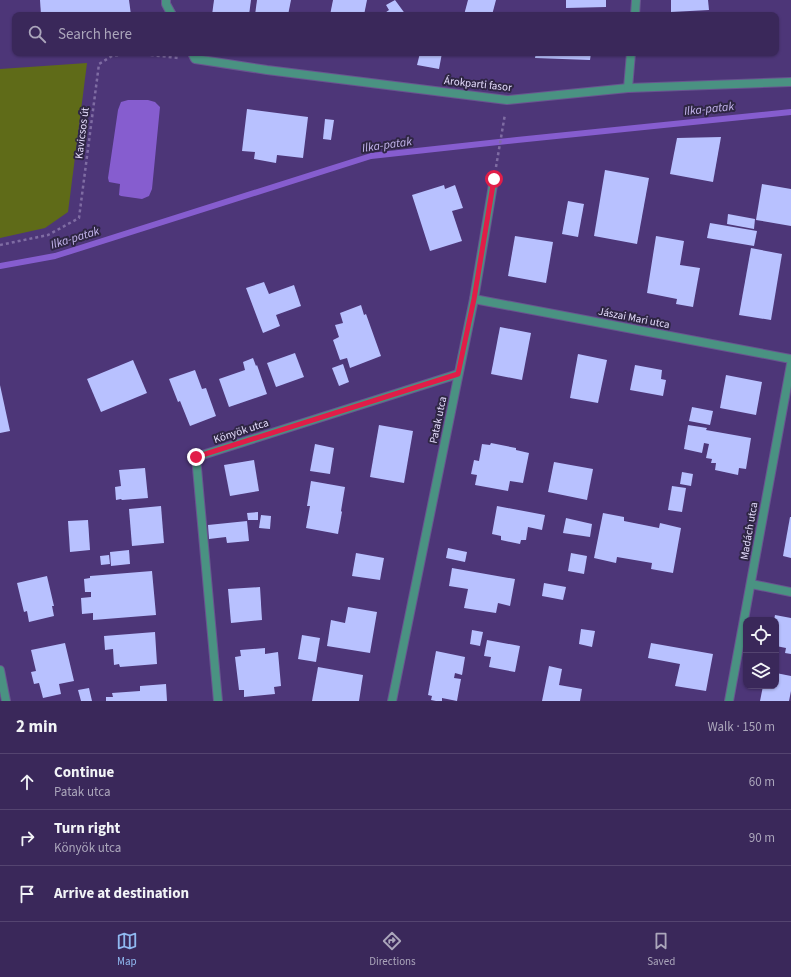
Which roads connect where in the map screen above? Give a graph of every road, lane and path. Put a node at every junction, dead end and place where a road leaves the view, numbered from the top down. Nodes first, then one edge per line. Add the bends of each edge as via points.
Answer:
1 (636, 0) edge
2 (166, 2) edge
3 (171, 12) edge
4 (634, 12) edge
5 (112, 56) edge
6 (193, 56) edge
7 (631, 56) edge
8 (791, 82) edge
9 (628, 88) junction
10 (504, 120) dead end
11 (494, 179) joint
12 (0, 245) edge
13 (474, 299) junction
14 (791, 359) edge
15 (791, 364) edge
16 (458, 374) junction
17 (751, 584) junction
18 (791, 592) edge
19 (0, 670) edge
20 (6, 701) edge
21 (218, 701) edge
22 (392, 701) edge
23 (729, 701) edge

1 - 4 street
2 - 3 street
5 - 12 path, Kavicsos út via 99,64 79,218 48,235
6 - 9 street, Árokparti fasor via 266,70 507,100
7 - 9 street
8 - 9 street, Árokparti fasor
10 - 11 path
11 - 13 street, Patak utca
13 - 14 street, Jászai Mari utca
13 - 16 street, Patak utca
15 - 17 street, Madách utca
16 - 21 street, Könyök utca via 196,457
16 - 22 street, Patak utca
17 - 18 street
17 - 23 street, Madách utca
19 - 20 street

